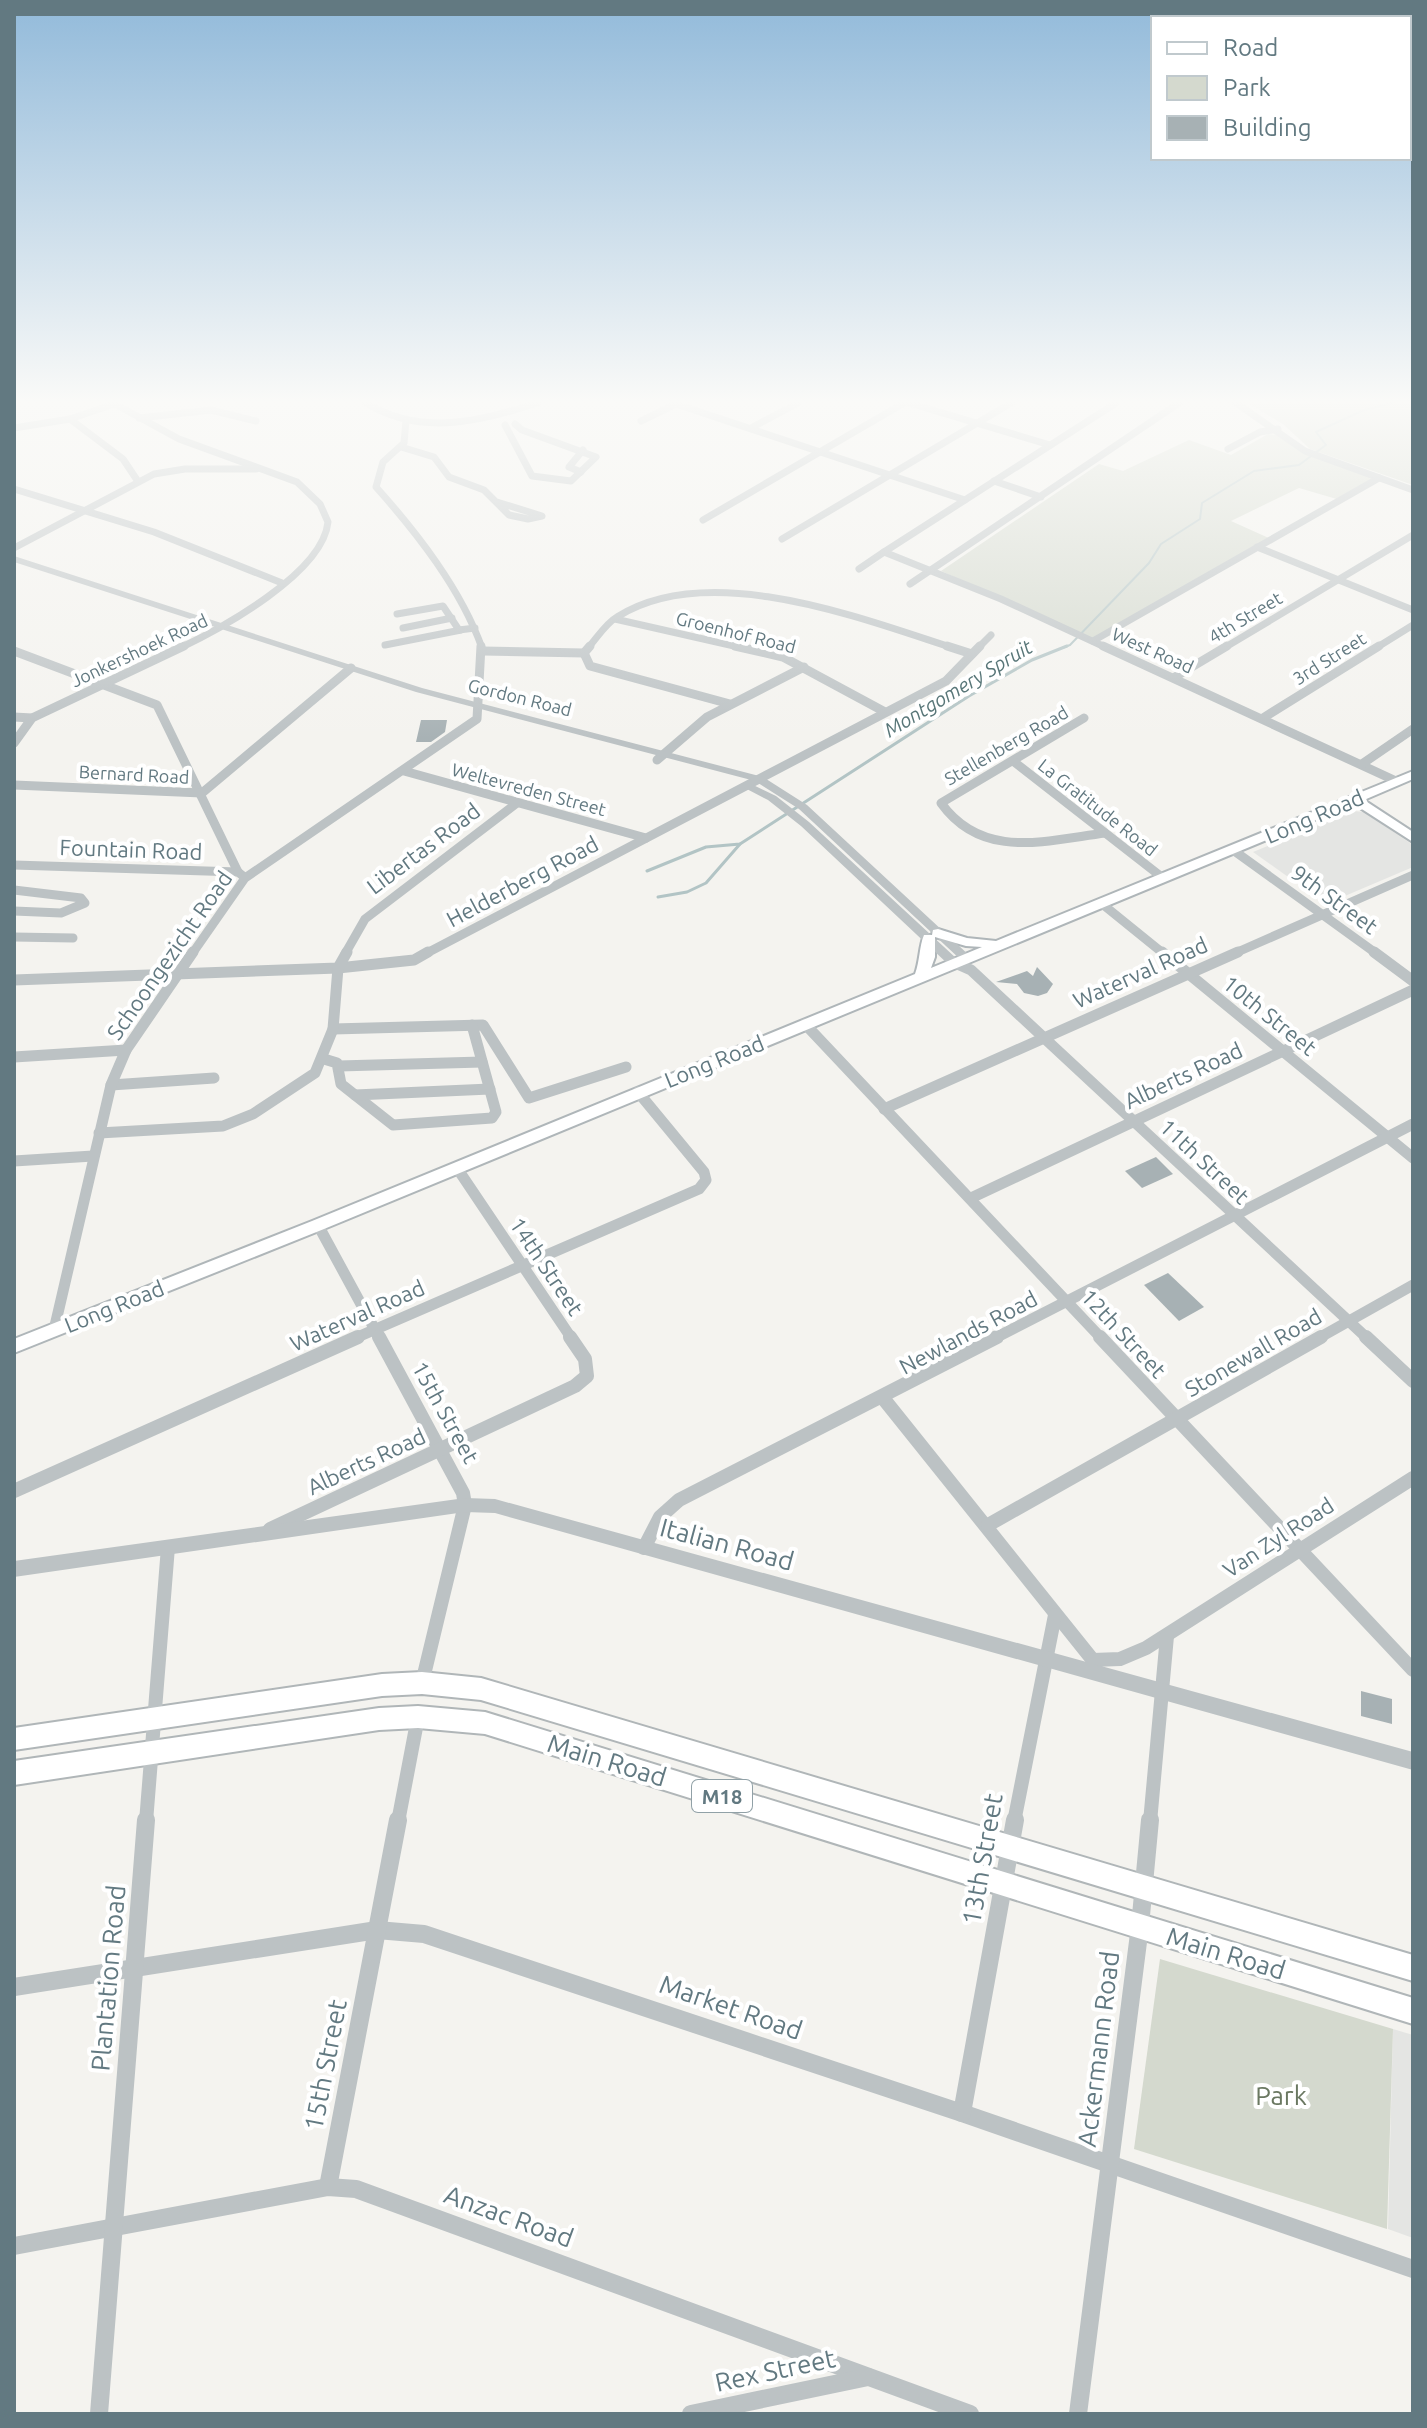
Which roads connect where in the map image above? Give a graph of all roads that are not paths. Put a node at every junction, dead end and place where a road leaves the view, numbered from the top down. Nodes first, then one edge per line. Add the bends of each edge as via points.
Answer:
1 (71, 516) edge
2 (103, 516) edge
3 (325, 516) edge
4 (402, 516) edge
5 (514, 516) edge
6 (541, 516) edge
7 (709, 516) edge
8 (820, 516) edge
9 (940, 516) edge
10 (1012, 516) edge
11 (1311, 516) edge
12 (703, 520) dead end
13 (1413, 535) edge
14 (782, 539) dead end
15 (1257, 547) junction
16 (14, 548) edge
17 (884, 552) junction
18 (14, 559) edge
19 (14, 567) edge
20 (859, 569) dead end
21 (932, 570) junction
22 (1338, 580) junction
23 (282, 583) junction
24 (910, 584) dead end
25 (1413, 610) edge
26 (397, 614) dead end
27 (452, 618) junction
28 (615, 619) junction
29 (1413, 625) edge
30 (403, 628) dead end
31 (475, 628) junction
32 (219, 630) junction
33 (461, 630) junction
34 (991, 635) dead end
35 (1085, 637) junction
36 (385, 645) dead end
37 (14, 651) edge
38 (483, 651) junction
39 (584, 653) junction
40 (972, 654) junction
41 (804, 667) junction
42 (347, 671) junction
43 (1175, 677) junction
44 (107, 683) junction
45 (730, 704) junction
46 (478, 710) junction
47 (885, 712) junction
48 (14, 717) edge
49 (32, 718) junction
50 (1084, 718) dead end
51 (1263, 718) junction
52 (1413, 729) edge
53 (14, 743) edge
54 (660, 757) junction
55 (1013, 761) junction
56 (1362, 764) junction
57 (404, 771) junction
58 (1413, 775) edge
59 (759, 779) junction
60 (1396, 781) junction
61 (14, 785) edge
62 (748, 785) junction
63 (202, 793) junction
64 (1355, 799) junction
65 (517, 803) junction
66 (795, 808) junction
67 (1105, 833) junction
68 (646, 838) junction
69 (1413, 838) edge
70 (1233, 850) junction
71 (14, 865) edge
72 (242, 875) junction
73 (1413, 875) edge
74 (1163, 878) junction
75 (14, 890) edge
76 (1101, 903) junction
77 (14, 911) edge
78 (1323, 915) junction
79 (933, 936) junction
80 (14, 937) edge
81 (73, 938) dead end
82 (1007, 941) junction
83 (963, 963) junction
84 (338, 968) junction
85 (1188, 973) junction
86 (176, 974) junction
87 (921, 976) junction
88 (14, 980) edge
89 (1413, 981) edge
90 (1413, 990) edge
91 (805, 1024) junction
92 (472, 1025) junction
93 (333, 1029) junction
94 (1042, 1037) junction
95 (126, 1050) junction
96 (1284, 1052) junction
97 (14, 1057) edge
98 (324, 1059) junction
99 (482, 1062) junction
100 (339, 1066) junction
101 (626, 1067) dead end
102 (214, 1078) dead end
103 (111, 1085) junction
104 (490, 1089) junction
105 (638, 1092) junction
106 (355, 1095) junction
107 (884, 1109) junction
108 (1134, 1123) junction
109 (1413, 1124) edge
110 (99, 1133) junction
111 (1388, 1137) junction
112 (93, 1156) junction
113 (1413, 1158) edge
114 (14, 1161) edge
115 (457, 1168) junction
116 (971, 1198) junction
117 (1236, 1217) junction
118 (318, 1225) junction
119 (521, 1264) junction
120 (1413, 1285) edge
121 (1068, 1302) junction
122 (1348, 1321) junction
123 (375, 1329) junction
124 (54, 1330) junction
125 (14, 1346) edge
126 (1413, 1381) edge
127 (575, 1386) joint
128 (883, 1398) junction
129 (1177, 1419) junction
130 (443, 1449) junction
131 (1413, 1478) edge
132 (14, 1491) edge
133 (465, 1505) junction
134 (988, 1525) junction
135 (261, 1533) junction
136 (168, 1547) junction
137 (644, 1548) junction
138 (1299, 1548) junction
139 (14, 1569) edge
140 (1055, 1615) junction
141 (1167, 1636) junction
142 (1044, 1657) junction
143 (1098, 1668) junction
144 (1413, 1670) edge
145 (422, 1683) junction
146 (1165, 1690) junction
147 (418, 1717) junction
148 (156, 1718) junction
149 (14, 1739) edge
150 (154, 1750) junction
151 (1413, 1761) edge
152 (14, 1773) edge
153 (1009, 1850) junction
154 (1004, 1885) junction
155 (1144, 1889) junction
156 (1140, 1926) junction
157 (377, 1930) junction
158 (136, 1966) junction
159 (1413, 1968) edge
160 (14, 1987) edge
161 (1413, 2011) edge
162 (962, 2113) junction
163 (1109, 2165) junction
164 (328, 2187) junction
165 (112, 2227) junction
166 (14, 2246) edge
167 (1413, 2269) edge
168 (869, 2377) junction
169 (99, 2414) edge
170 (691, 2414) edge
171 (970, 2414) edge
172 (1078, 2414) edge

1 - 16 street
2 - 23 street
3 - 23 street, Jonkershoek Road via 321,546
4 - 31 street
5 - 6 street
7 - 12 street
8 - 14 street
9 - 17 street
10 - 21 street
11 - 15 street
13 - 22 street, 4th Street
15 - 22 street
15 - 35 street
17 - 20 street
17 - 21 street, West Road
18 - 32 street, Gordon Road
19 - 32 street, Gordon Road
21 - 24 street
21 - 35 street, West Road
22 - 25 street
22 - 43 street, 4th Street
23 - 32 street, Jonkershoek Road
26 - 27 street via 443,606
27 - 30 street
27 - 33 street
28 - 39 street
28 - 40 street via 676,594 736,592 848,616
28 - 41 street, Groenhof Road via 783,657
29 - 51 street, 3rd Street
31 - 33 street
31 - 38 street
32 - 42 street, Gordon Road
32 - 44 street, Jonkershoek Road
33 - 36 street
34 - 40 street, Helderberg Road
35 - 43 street, West Road
37 - 44 street
38 - 39 street
38 - 46 street
39 - 45 street via 590,666 605,672
40 - 47 street, Helderberg Road via 946,681
41 - 45 street
41 - 47 street, Groenhof Road
42 - 46 street, Gordon Road
42 - 63 street, Bernard Road
43 - 51 street, West Road
44 - 49 street, Jonkershoek Road
44 - 63 street via 161,709
45 - 54 street via 690,725
46 - 54 street, Gordon Road
46 - 57 street, Schoongezicht Road via 473,725
47 - 59 street, Helderberg Road
48 - 49 street
49 - 53 street, Jonkershoek Road
50 - 55 street, Stellenberg Road
51 - 56 street, West Road
52 - 56 street
54 - 59 street, Gordon Road
54 - 62 street, Gordon Road
55 - 67 street, La Gratitude Road
55 - 67 street, Stellenberg Road via 943,799 951,818 991,842
56 - 60 street, West Road
57 - 65 street, Weltevreden Street
57 - 72 street, Schoongezicht Road
58 - 60 main road, Long Road
59 - 62 street, Helderberg Road
59 - 66 street, Gordon Road
60 - 64 main road, Long Road
61 - 63 street, Bernard Road
62 - 66 street, Gordon Road
62 - 68 street, Helderberg Road
63 - 72 street
64 - 69 main road
64 - 70 main road, Long Road
65 - 68 street, Weltevreden Street
65 - 84 street, Libertas Road via 380,905 355,932
66 - 79 street, Gordon Road
67 - 74 street, La Gratitude Road
68 - 84 street, Helderberg Road via 427,955 399,964
70 - 74 main road, Long Road
70 - 78 street, 9th Street
71 - 72 street, Fountain Road
72 - 86 street, Schoongezicht Road
73 - 78 street, Waterval Road
74 - 76 main road, Long Road
75 - 77 street via 81,898 85,903 61,913
76 - 82 main road, Long Road
76 - 85 street, 10th Street
78 - 85 street, Waterval Road
78 - 89 street, 9th Street
79 - 82 main road
79 - 83 street, Gordon Road
79 - 87 main road
80 - 81 street
82 - 83 main road, Long Road
83 - 87 main road, Long Road
83 - 94 street, 11th Street
84 - 86 street, Helderberg Road
84 - 93 street, Libertas Road
85 - 94 street, Waterval Road
85 - 96 street, 10th Street
86 - 88 street, Helderberg Road
86 - 95 street, Schoongezicht Road
87 - 91 main road, Long Road
90 - 96 street, Alberts Road
91 - 105 main road, Long Road
91 - 107 street, 12th Street
92 - 93 street
92 - 99 street
92 - 101 street via 487,1027 529,1098
93 - 98 street, Libertas Road
94 - 107 street, Waterval Road
94 - 108 street, 11th Street
95 - 97 street
95 - 103 street, Schoongezicht Road
96 - 108 street, Alberts Road
96 - 111 street, 10th Street
98 - 100 street
98 - 110 street, Libertas Road via 290,1092 223,1126
99 - 100 street
99 - 104 street
100 - 106 street via 341,1084
102 - 103 street
103 - 110 street, Schoongezicht Road
104 - 106 street
104 - 106 street via 496,1112 492,1118 395,1126
105 - 115 main road, Long Road
105 - 119 street, Waterval Road via 704,1172 704,1185
107 - 116 street, 12th Street
108 - 116 street, Alberts Road
108 - 117 street, 11th Street
109 - 111 street, Newlands Road
110 - 112 street, Schoongezicht Road
111 - 113 street, 10th Street
111 - 117 street, Newlands Road
112 - 114 street
112 - 124 street, Schoongezicht Road
115 - 118 main road, Long Road
115 - 119 street, 14th Street
116 - 121 street, 12th Street
117 - 121 street, Newlands Road
117 - 122 street, 11th Street
118 - 123 street, 15th Street
118 - 124 main road, Long Road
119 - 123 street, Waterval Road
119 - 127 street, 14th Street via 587,1365 587,1376
120 - 122 street, Stonewall Road
121 - 128 street, Newlands Road
121 - 129 street, 12th Street
122 - 126 street, 11th Street
122 - 129 street, Stonewall Road
123 - 130 street, 15th Street
123 - 132 street, Waterval Road
124 - 125 main road, Long Road
127 - 130 street, Alberts Road
128 - 134 street
128 - 137 street, Newlands Road via 679,1500 660,1517
129 - 134 street, Stonewall Road
129 - 138 street, 12th Street
130 - 133 street, 15th Street
130 - 135 street, Alberts Road
131 - 138 street, Van Zyl Road
133 - 135 street, Italian Road
133 - 137 street, Italian Road via 495,1506
133 - 145 street
134 - 140 street
135 - 136 street, Italian Road
136 - 139 street, Italian Road
136 - 148 street, Plantation Road
137 - 142 street, Italian Road
138 - 141 street, Van Zyl Road
138 - 144 street, 12th Street
140 - 142 street, 13th Street
140 - 143 street
141 - 143 street, Van Zyl Road
141 - 146 street
142 - 143 street, Italian Road
142 - 153 street, 13th Street
143 - 146 street, Italian Road
145 - 148 main road, Main Road / M18
145 - 153 main road, Main Road / M18 via 505,1695
146 - 151 street, Italian Road
146 - 155 street, Ackermann Road
147 - 150 main road, Main Road / M18
147 - 154 main road, Main Road / M18 via 511,1730
147 - 157 street, 15th Street
148 - 149 main road, Main Road / M18
148 - 150 street, Plantation Road
150 - 152 main road, Main Road / M18
150 - 158 street, Plantation Road
153 - 154 street, 13th Street
153 - 155 main road, Main Road / M18
154 - 156 main road, Main Road / M18
154 - 162 street, 13th Street
155 - 156 street, Ackermann Road
155 - 159 main road, Main Road / M18
156 - 161 main road, Main Road / M18
156 - 163 street, Ackermann Road
157 - 158 street, Market Road
157 - 162 street, Market Road via 424,1934
157 - 164 street, 15th Street
158 - 160 street, Market Road
158 - 165 street, Plantation Road
162 - 163 street, Market Road
163 - 167 street, Market Road
163 - 172 street, Ackermann Road
164 - 165 street, Anzac Road
164 - 168 street, Anzac Road via 372,2193
165 - 166 street, Anzac Road
165 - 169 street, Plantation Road
168 - 170 street, Rex Street
168 - 171 street, Anzac Road

